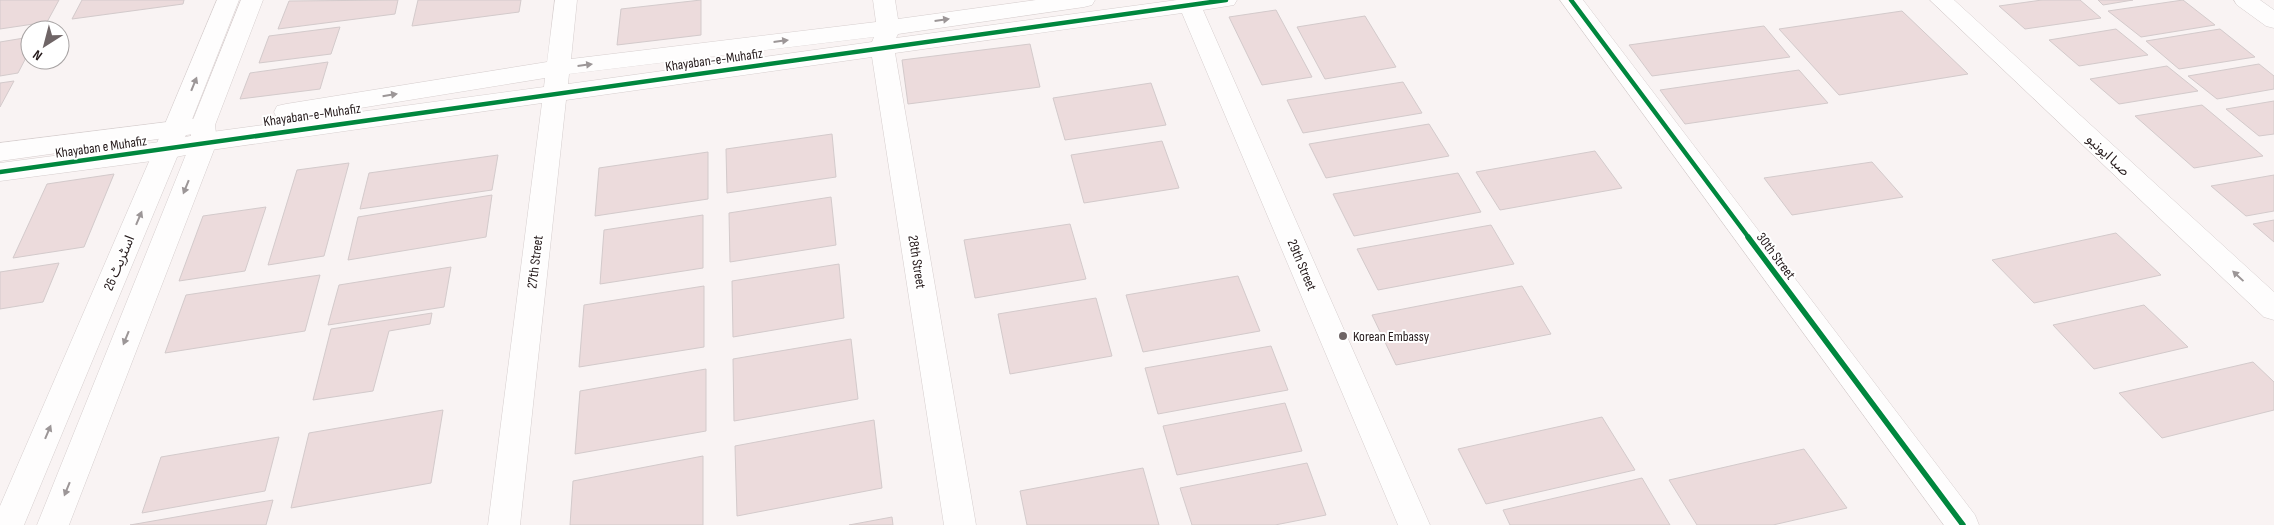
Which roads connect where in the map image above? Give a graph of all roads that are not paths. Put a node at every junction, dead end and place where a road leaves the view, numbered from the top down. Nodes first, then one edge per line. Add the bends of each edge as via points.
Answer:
1 (228, 0) edge
2 (252, 0) edge
3 (566, 0) edge
4 (884, 0) edge
5 (1084, 0) edge
6 (1226, 0) edge
7 (1571, 0) edge
8 (1941, 0) edge
9 (1962, 0) edge
10 (2246, 0) edge
11 (1190, 6) junction
12 (2274, 21) edge
13 (885, 38) junction
14 (556, 81) junction
15 (204, 133) junction
16 (172, 139) junction
17 (0, 152) edge
18 (0, 172) edge
19 (2274, 284) edge
20 (2274, 309) edge
21 (8, 525) edge
22 (53, 525) edge
23 (504, 525) edge
24 (960, 525) edge
25 (1414, 525) edge
26 (1964, 525) edge

16 -> 1 street, اسٹریٹ 26
2 - 15 street
3 - 14 street, 27th Street
4 - 13 street, 28th Street
13 -> 5 street, Khayaban-e-Muhafiz
6 - 11 street, Khayaban-e-Muhafiz
7 - 26 street, 30th Street
20 -> 8 street, صبا ایونیو
9 - 19 street, صبا ایونیو
10 - 12 street
11 - 13 street, Khayaban-e-Muhafiz
11 - 25 street, 29th Street
13 - 14 street, Khayaban-e-Muhafiz
13 - 24 street, 28th Street
14 - 15 street, Khayaban-e-Muhafiz
14 - 23 street, 27th Street
15 - 16 street, Khayaban e Muhafiz
15 -> 22 street
16 - 17 street, Khayaban e Muhafiz
16 - 18 street, Khayaban e Muhafiz
21 -> 16 street, اسٹریٹ 26

